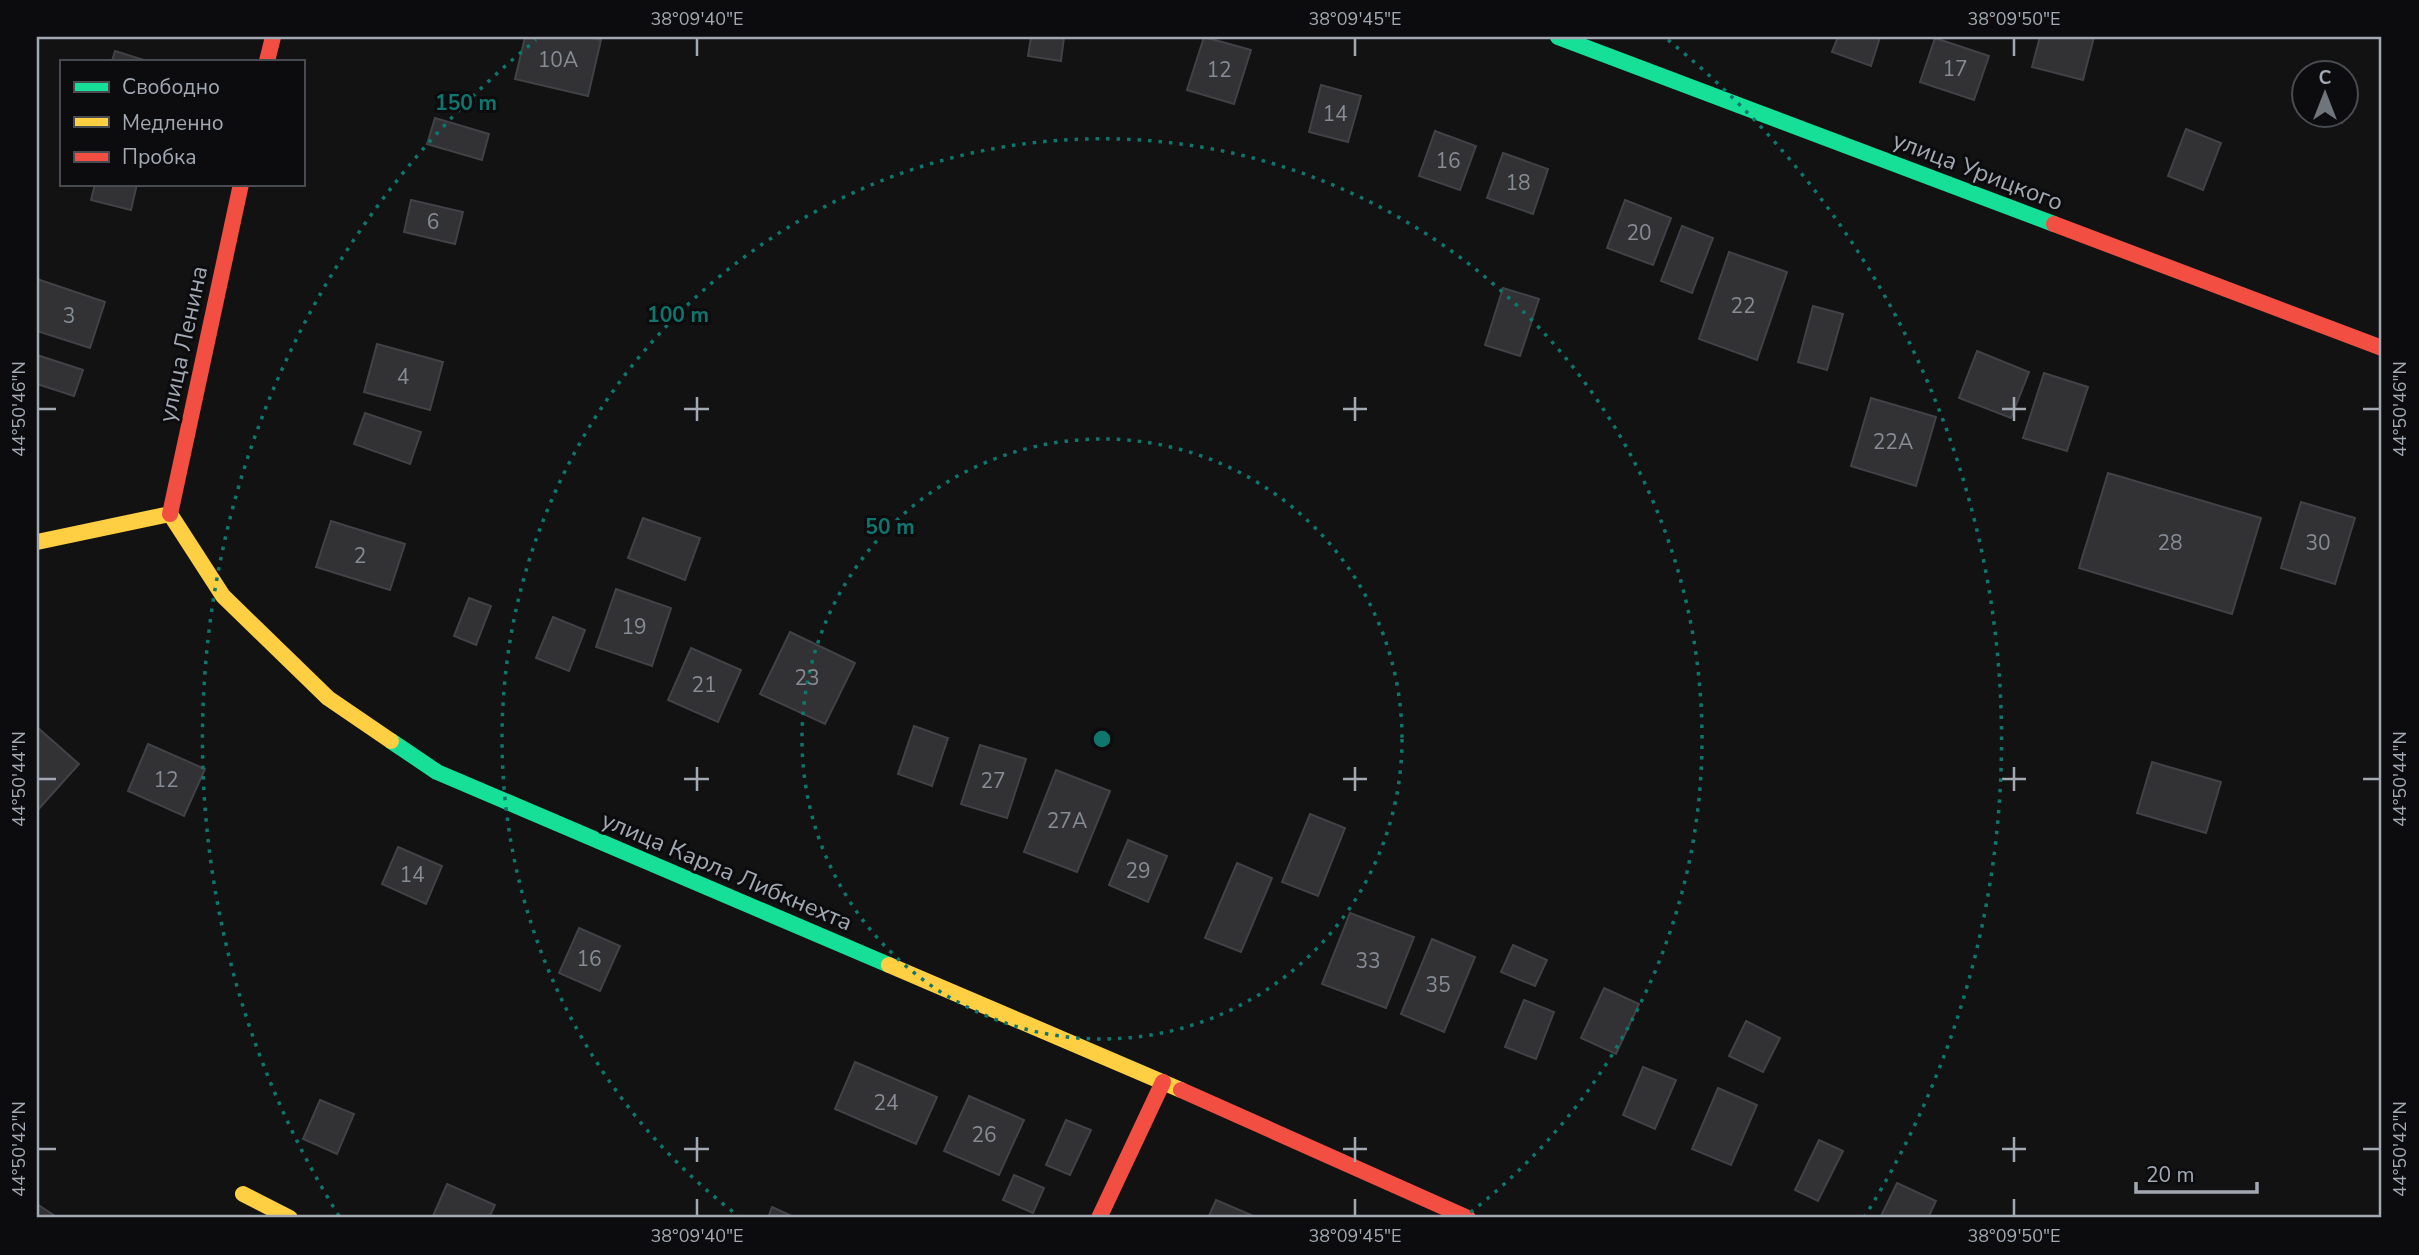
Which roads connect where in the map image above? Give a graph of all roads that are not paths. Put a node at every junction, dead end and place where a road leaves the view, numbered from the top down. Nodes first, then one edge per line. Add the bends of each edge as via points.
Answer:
1 (273, 37) edge
2 (1558, 37) edge
3 (267, 60) edge
4 (241, 186) edge
5 (2382, 348) edge
6 (170, 514) junction
7 (37, 542) edge
8 (1163, 1082) junction
9 (243, 1194) dead end
10 (290, 1218) edge
11 (1099, 1218) edge
12 (1468, 1218) edge

1 - 3 main road
2 - 5 main road, улица Урицкого
4 - 6 main road, улица Ленина
6 - 7 main road
6 - 8 main road, улица Карла Либкнехта via 223,596 328,698 437,772
8 - 11 main road
8 - 12 main road, улица Карла Либкнехта
9 - 10 main road

